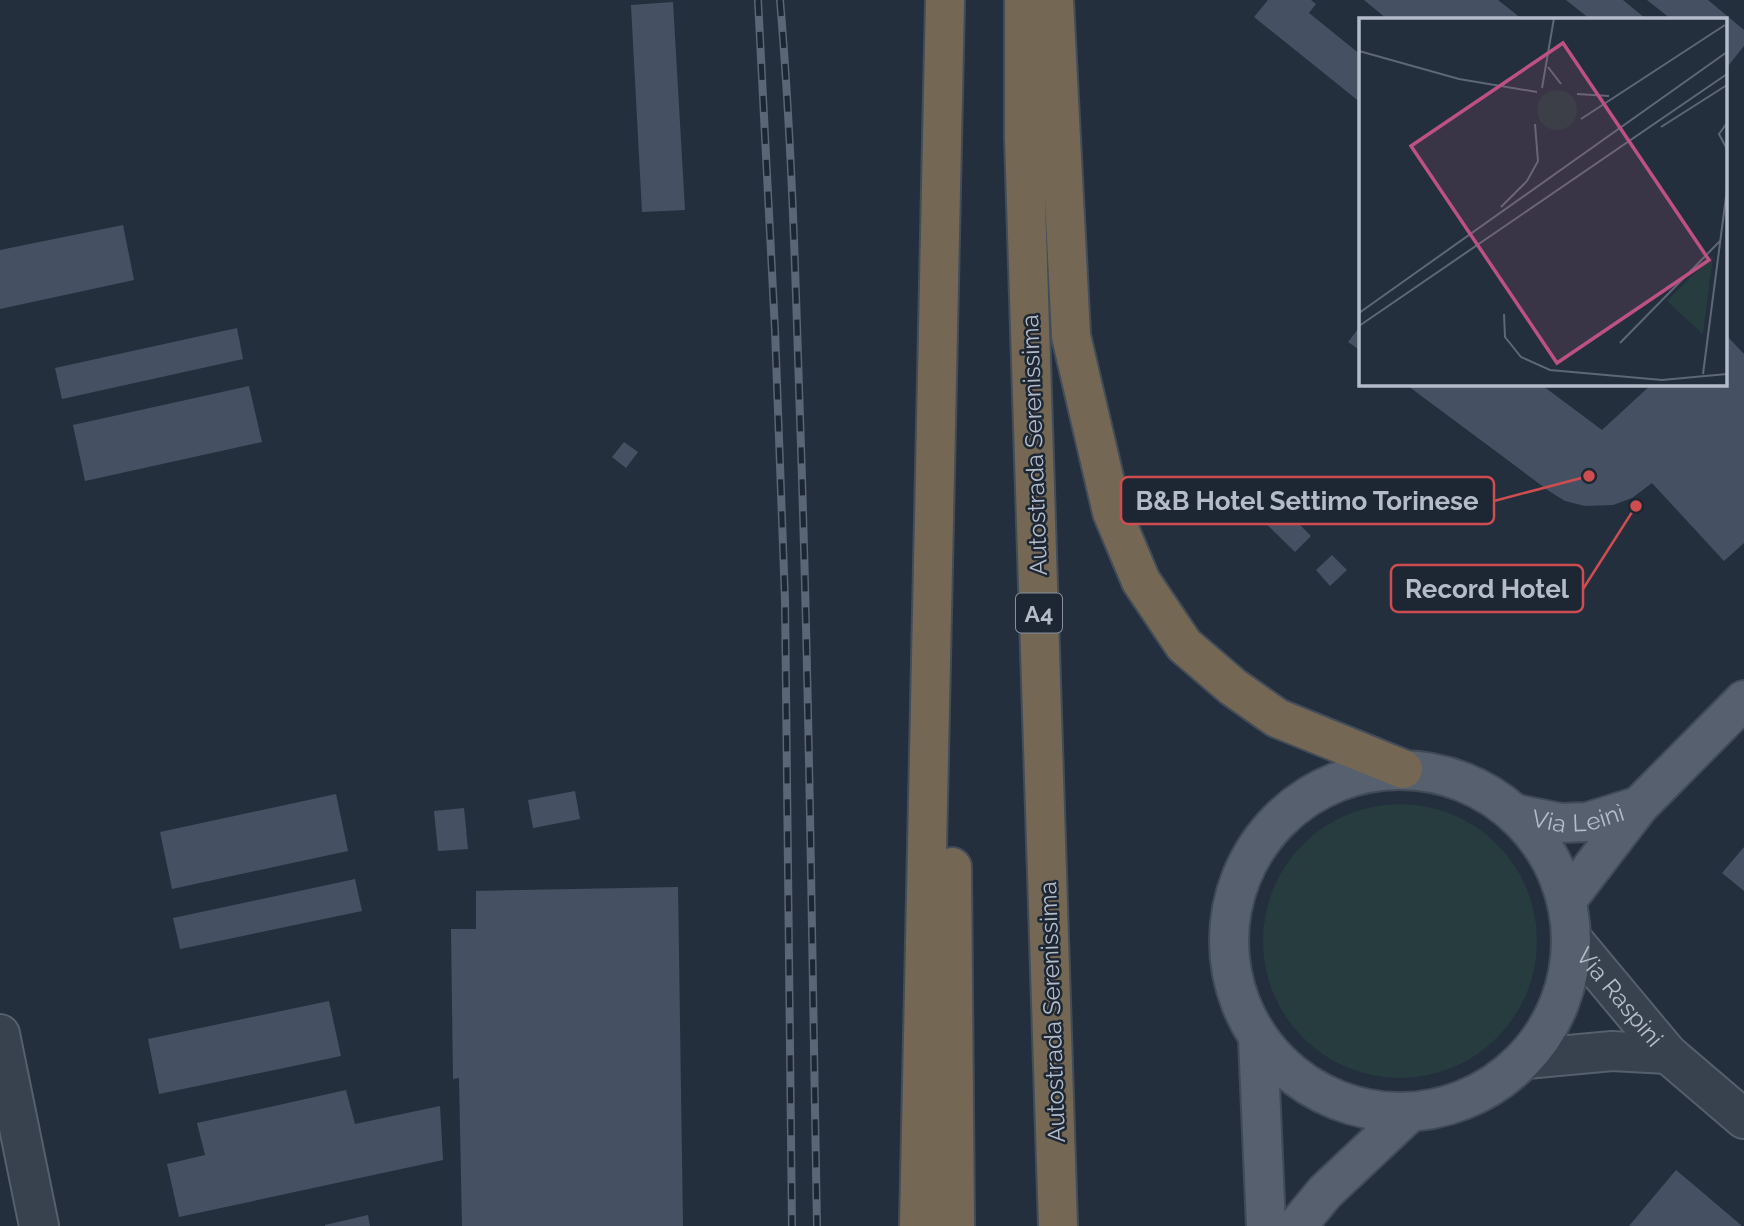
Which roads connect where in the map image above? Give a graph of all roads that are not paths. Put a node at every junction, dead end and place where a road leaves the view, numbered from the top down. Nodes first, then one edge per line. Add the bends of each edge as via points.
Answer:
1 (946, 0) edge
2 (1024, 0) edge
3 (1054, 0) edge
4 (1744, 700) edge
5 (1403, 769) junction
6 (1639, 806) junction
7 (1517, 814) junction
8 (1567, 900) junction
9 (1572, 939) junction
10 (0, 1034) edge
11 (1258, 1039) junction
12 (1668, 1054) junction
13 (1526, 1059) junction
14 (1409, 1113) junction
15 (1744, 1119) edge
16 (38, 1226) edge
17 (919, 1226) edge
18 (955, 1226) edge
19 (1058, 1226) edge
20 (1266, 1226) edge
21 (1297, 1226) edge

1 - 17 highway
1 - 18 highway
2 - 19 highway, Autostrada Serenissima / A4
3 - 5 highway via 1072,335 1112,512 1141,581 1185,645 1233,687 1278,718
4 - 6 main road, Via Leinì
5 - 7 main road via 1445,775 1483,790
5 - 11 main road via 1350,776 1302,800 1263,837 1237,884 1227,937 1235,990
6 - 7 main road, Via Leinì via 1588,822 1561,823
6 - 8 main road, Via Leinì
7 - 8 main road via 1548,853
8 - 9 main road
9 - 12 street, Via Raspini
9 - 13 main road via 1567,982 1559,1003
10 - 16 street
11 - 14 main road via 1298,1081 1351,1107
11 - 20 main road
12 - 13 street, Via Raspini via 1612,1051
12 - 15 street, Via Raspini
13 - 14 main road via 1492,1087 1452,1105
14 - 21 main road via 1325,1192

